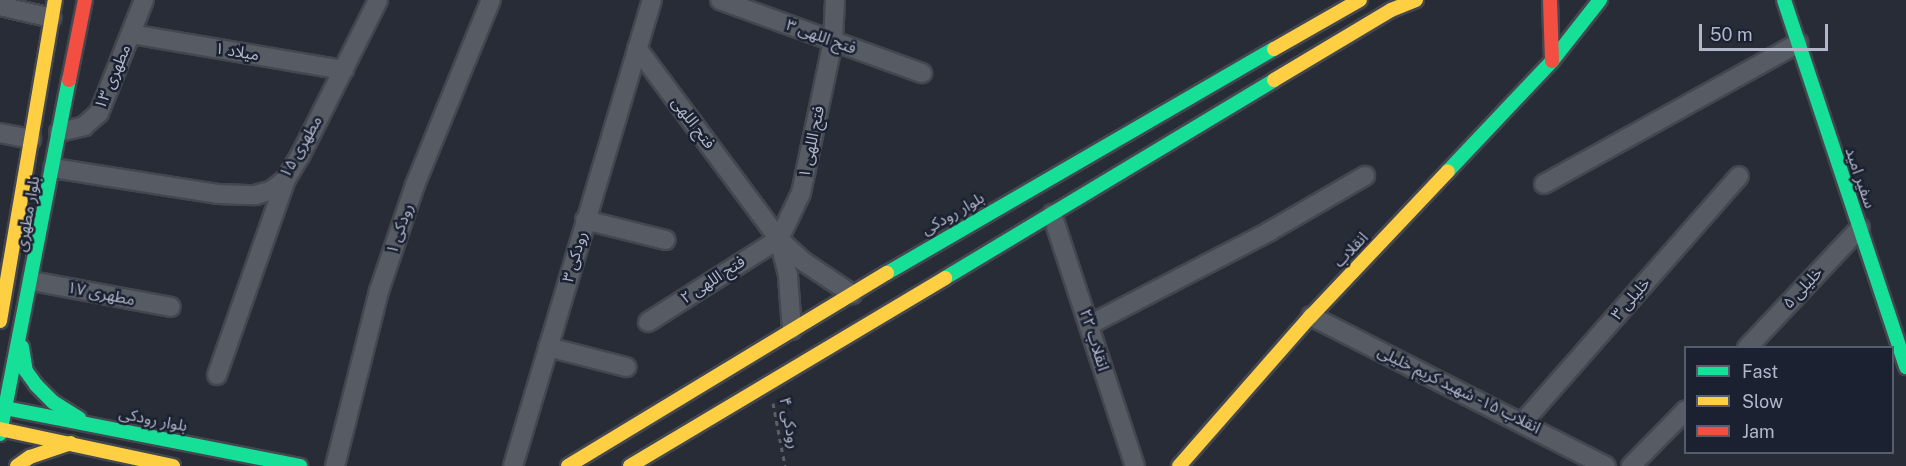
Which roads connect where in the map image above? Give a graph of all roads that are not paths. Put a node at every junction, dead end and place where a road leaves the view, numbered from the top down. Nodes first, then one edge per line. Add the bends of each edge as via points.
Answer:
1 (85, 0) edge
2 (144, 0) edge
3 (378, 0) edge
4 (491, 0) edge
5 (652, 0) edge
6 (720, 0) edge
7 (835, 0) edge
8 (1360, 0) edge
9 (1416, 0) edge
10 (1550, 0) edge
11 (1600, 0) edge
12 (1784, 0) edge
13 (0, 6) edge
14 (53, 9) edge
15 (131, 34) junction
16 (833, 41) junction
17 (1798, 44) junction
18 (637, 48) junction
19 (1551, 61) junction
20 (344, 70) junction
21 (922, 73) dead end
22 (59, 132) junction
23 (0, 133) edge
24 (31, 139) junction
25 (53, 168) junction
26 (1365, 176) dead end
27 (1739, 176) dead end
28 (286, 179) junction
29 (1544, 184) dead end
30 (1052, 214) junction
31 (585, 220) junction
32 (1860, 228) junction
33 (779, 239) junction
34 (666, 240) dead end
35 (32, 281) junction
36 (3, 282) edge
37 (852, 294) junction
38 (171, 307) dead end
39 (1311, 316) junction
40 (0, 321) edge
41 (648, 322) dead end
42 (1089, 325) junction
43 (792, 330) junction
44 (22, 334) junction
45 (1749, 346) edge
46 (548, 347) junction
47 (626, 367) dead end
48 (1906, 367) edge
49 (217, 375) dead end
50 (3, 408) edge
51 (1684, 413) edge
52 (1523, 422) junction
53 (89, 424) junction
54 (0, 431) edge
55 (73, 443) junction
56 (1602, 465) edge
57 (17, 466) edge
58 (173, 466) edge
59 (300, 466) edge
60 (335, 466) edge
61 (513, 466) edge
62 (568, 466) edge
63 (630, 466) edge
64 (1135, 466) edge
65 (1179, 466) edge
66 (1631, 466) edge

1 - 22 main road, بلوار مطهری
2 - 15 street, مطهری ۱۳
3 - 20 street, مطهری ۱۵
4 - 60 street, رودکی ۱ via 415,185 379,291
5 - 18 street
6 - 16 street, فتح اللهی ۳
7 - 16 street, فتح اللهی ۱
8 - 37 main road, بلوار رودکی
9 - 30 main road via 1391,10
10 - 19 main road
11 - 19 main road, انقلاب
12 - 17 main road, سفیر امید
13 - 14 street
14 - 24 main road, بلوار مطهری
15 - 20 street, میلاد ۱
15 - 22 street, مطهری ۱۳ via 99,113 84,126
16 - 21 street, فتح اللهی ۳
16 - 33 street, فتح اللهی ۱ via 801,193
17 - 29 street
17 - 32 main road, سفیر امید
18 - 31 street, رودکی ۳
18 - 33 street, فتح اللهی
19 - 39 main road, انقلاب
20 - 28 street, مطهری ۱۵
22 - 25 main road, بلوار مطهری
23 - 24 street
24 - 36 main road, بلوار مطهری
25 - 28 street, مطهری ۱۵ via 217,194 255,195 272,190
25 - 35 main road, بلوار مطهری
26 - 42 street via 1270,231
27 - 52 street, خلیلی ۳
28 - 49 street
30 - 42 street, انقلاب ۲۲
30 - 63 main road
31 - 34 street
31 - 46 street, رودکی ۳
32 - 45 street, خلیلی ۵
32 - 48 main road, سفیر امید
33 - 37 street via 804,262
33 - 41 street, فتح اللهی ۲
33 - 43 street via 788,276
35 - 38 street, مطهری ۱۷
35 - 44 main road, بلوار مطهری
36 - 40 main road, بلوار مطهری
37 - 43 main road, بلوار رودکی
39 - 52 street, انقلاب ۱۵ - شهید کریم خلیلی
39 - 65 main road, انقلاب
40 - 44 main road
42 - 64 street, انقلاب ۲۲
43 - 62 main road, بلوار رودکی
44 - 50 main road, بلوار مطهری
44 - 53 main road via 26,370 36,385 53,402
46 - 47 street
46 - 61 street, رودکی ۳
50 - 53 main road, بلوار رودکی
50 - 54 main road, بلوار مطهری
51 - 66 street
52 - 56 street, انقلاب ۱۵ - شهید کریم خلیلی
53 - 59 main road, بلوار رودکی
54 - 55 main road
55 - 57 main road via 47,449
55 - 58 main road

